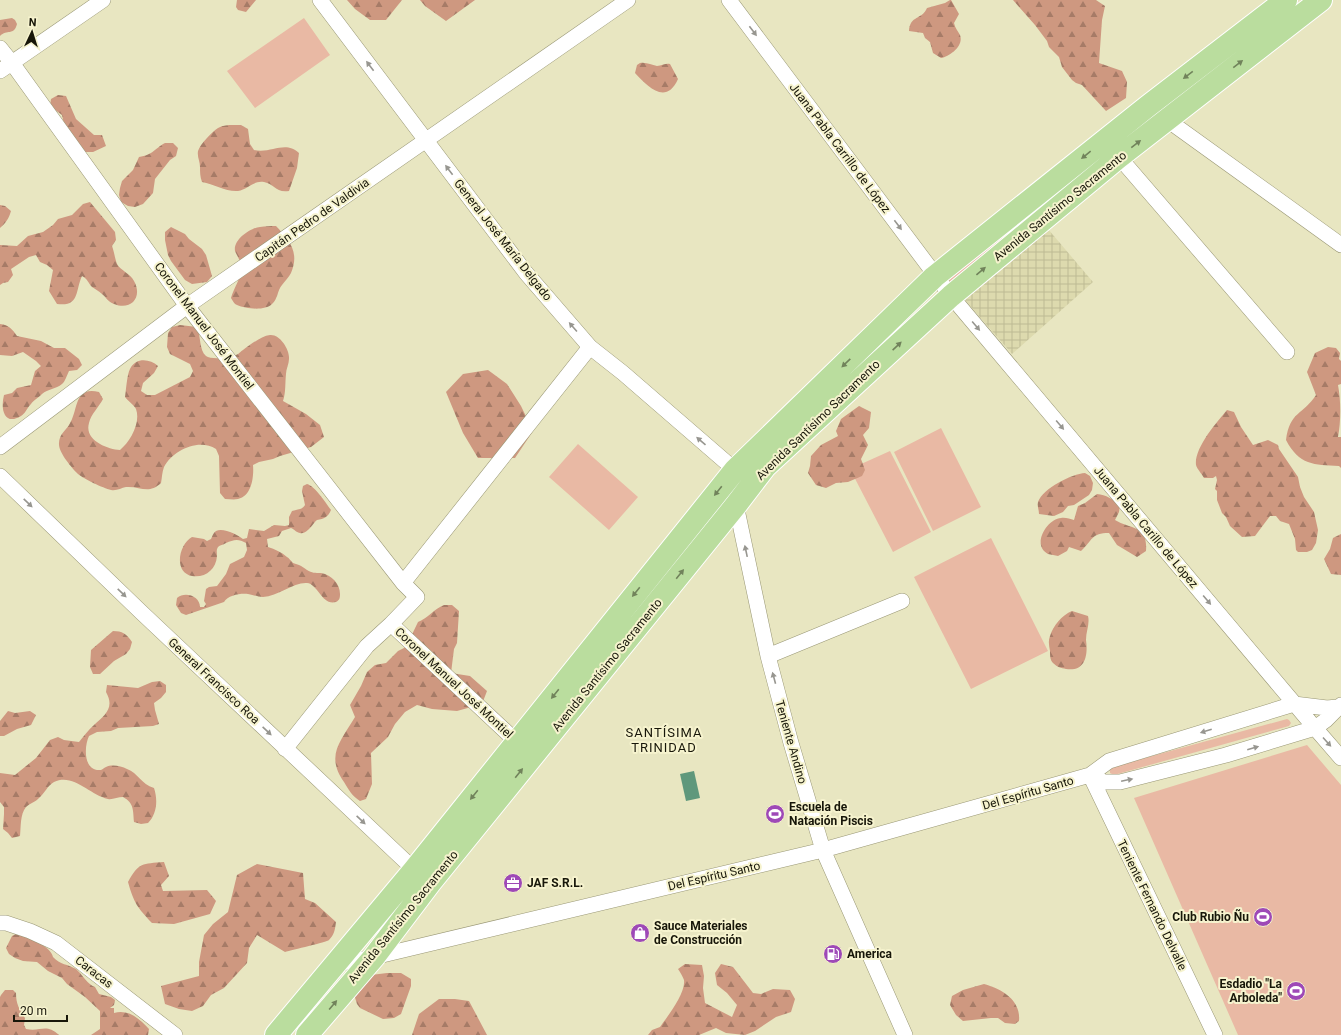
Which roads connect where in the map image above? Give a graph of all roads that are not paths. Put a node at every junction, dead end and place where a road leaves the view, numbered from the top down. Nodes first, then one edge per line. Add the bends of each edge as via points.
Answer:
1 (103, 0) edge
2 (320, 0) edge
3 (628, 0) edge
4 (729, 0) edge
5 (1286, 0) edge
6 (1321, 0) edge
7 (0, 48) edge
8 (6, 67) edge
9 (1148, 106) junction
10 (1167, 120) junction
11 (426, 140) junction
12 (1104, 140) junction
13 (1119, 157) junction
14 (1341, 245) edge
15 (936, 276) junction
16 (951, 296) junction
17 (187, 306) junction
18 (590, 347) junction
19 (1287, 352) dead end
20 (0, 446) edge
21 (735, 470) junction
22 (0, 476) edge
23 (751, 485) junction
24 (736, 505) junction
25 (403, 583) junction
26 (902, 601) dead end
27 (392, 624) junction
28 (768, 656) junction
29 (1294, 704) junction
30 (1340, 706) edge
31 (1315, 728) junction
32 (516, 742) junction
33 (285, 748) junction
34 (1341, 758) edge
35 (1090, 775) junction
36 (823, 850) junction
37 (422, 877) junction
38 (3, 923) edge
39 (374, 957) junction
40 (336, 964) junction
41 (175, 1035) edge
42 (276, 1035) edge
43 (307, 1035) edge
44 (905, 1035) edge
45 (1215, 1035) edge

1 - 8 street
11 -> 2 street, General José María Delgado
3 - 11 street, Capitán Pedro de Valdivia
4 -> 15 street, Juana Pabla Carrillo de López
5 -> 9 main road, Avenida Santísimo Sacramento
10 -> 6 main road, Avenida Santísimo Sacramento
7 - 8 street, Coronel Manuel José Montiel
8 - 17 street, Coronel Manuel José Montiel
9 - 10 street
9 - 12 main road, Avenida Santísimo Sacramento
13 -> 10 main road, Avenida Santísimo Sacramento
10 - 14 street
11 - 17 street, Capitán Pedro de Valdivia
18 -> 11 street, General José María Delgado via 526,273
12 - 13 street
12 -> 15 main road, Avenida Santísimo Sacramento
16 -> 13 main road, Avenida Santísimo Sacramento
13 - 19 street
15 - 16 street, Juana Pabla Carrillo de López
15 -> 21 main road, Avenida Santísimo Sacramento
23 -> 16 main road, Avenida Santísimo Sacramento via 765,467
16 -> 29 street, Juana Pabla Carillo de López
17 - 20 street, Capitán Pedro de Valdivia
17 - 25 street, Coronel Manuel José Montiel
21 -> 18 street, General José María Delgado
18 - 25 street
21 - 23 street, General José María Delgado
21 -> 32 main road, Avenida Santísimo Sacramento
22 -> 33 street, General Francisco Roa
23 - 24 main road, Avenida Santísimo Sacramento
28 -> 24 street, Teniente Andino
37 -> 24 main road, Avenida Santísimo Sacramento
25 - 27 street, Coronel Manuel José Montiel via 417,597
26 - 28 street
27 - 32 street, Coronel Manuel José Montiel
27 - 33 street via 367,646
36 -> 28 street, Teniente Andino
29 - 30 street, Del Espíritu Santo via 1327,708
29 - 31 street, Juana Pabla Carillo de López
29 -> 35 street, Del Espíritu Santo via 1110,761
30 - 31 street, Del Espíritu Santo
31 -> 34 street, Juana Pabla Carillo de López
35 -> 31 street, Del Espíritu Santo via 1104,782 1120,782 1226,755
32 -> 37 main road, Avenida Santísimo Sacramento
33 -> 37 street, General Francisco Roa
35 - 36 street, Del Espíritu Santo
35 - 45 street, Teniente Fernando Delvalle
36 - 39 street, Del Espíritu Santo
36 - 44 street, Teniente Andino
37 - 39 main road, Avenida Santísimo Sacramento
37 - 40 main road, Avenida Santísimo Sacramento
38 - 41 street, Caracas via 30,931 56,943
39 - 40 street, Del Espíritu Santo
43 -> 39 main road, Avenida Santísimo Sacramento
40 - 42 main road, Avenida Santísimo Sacramento

